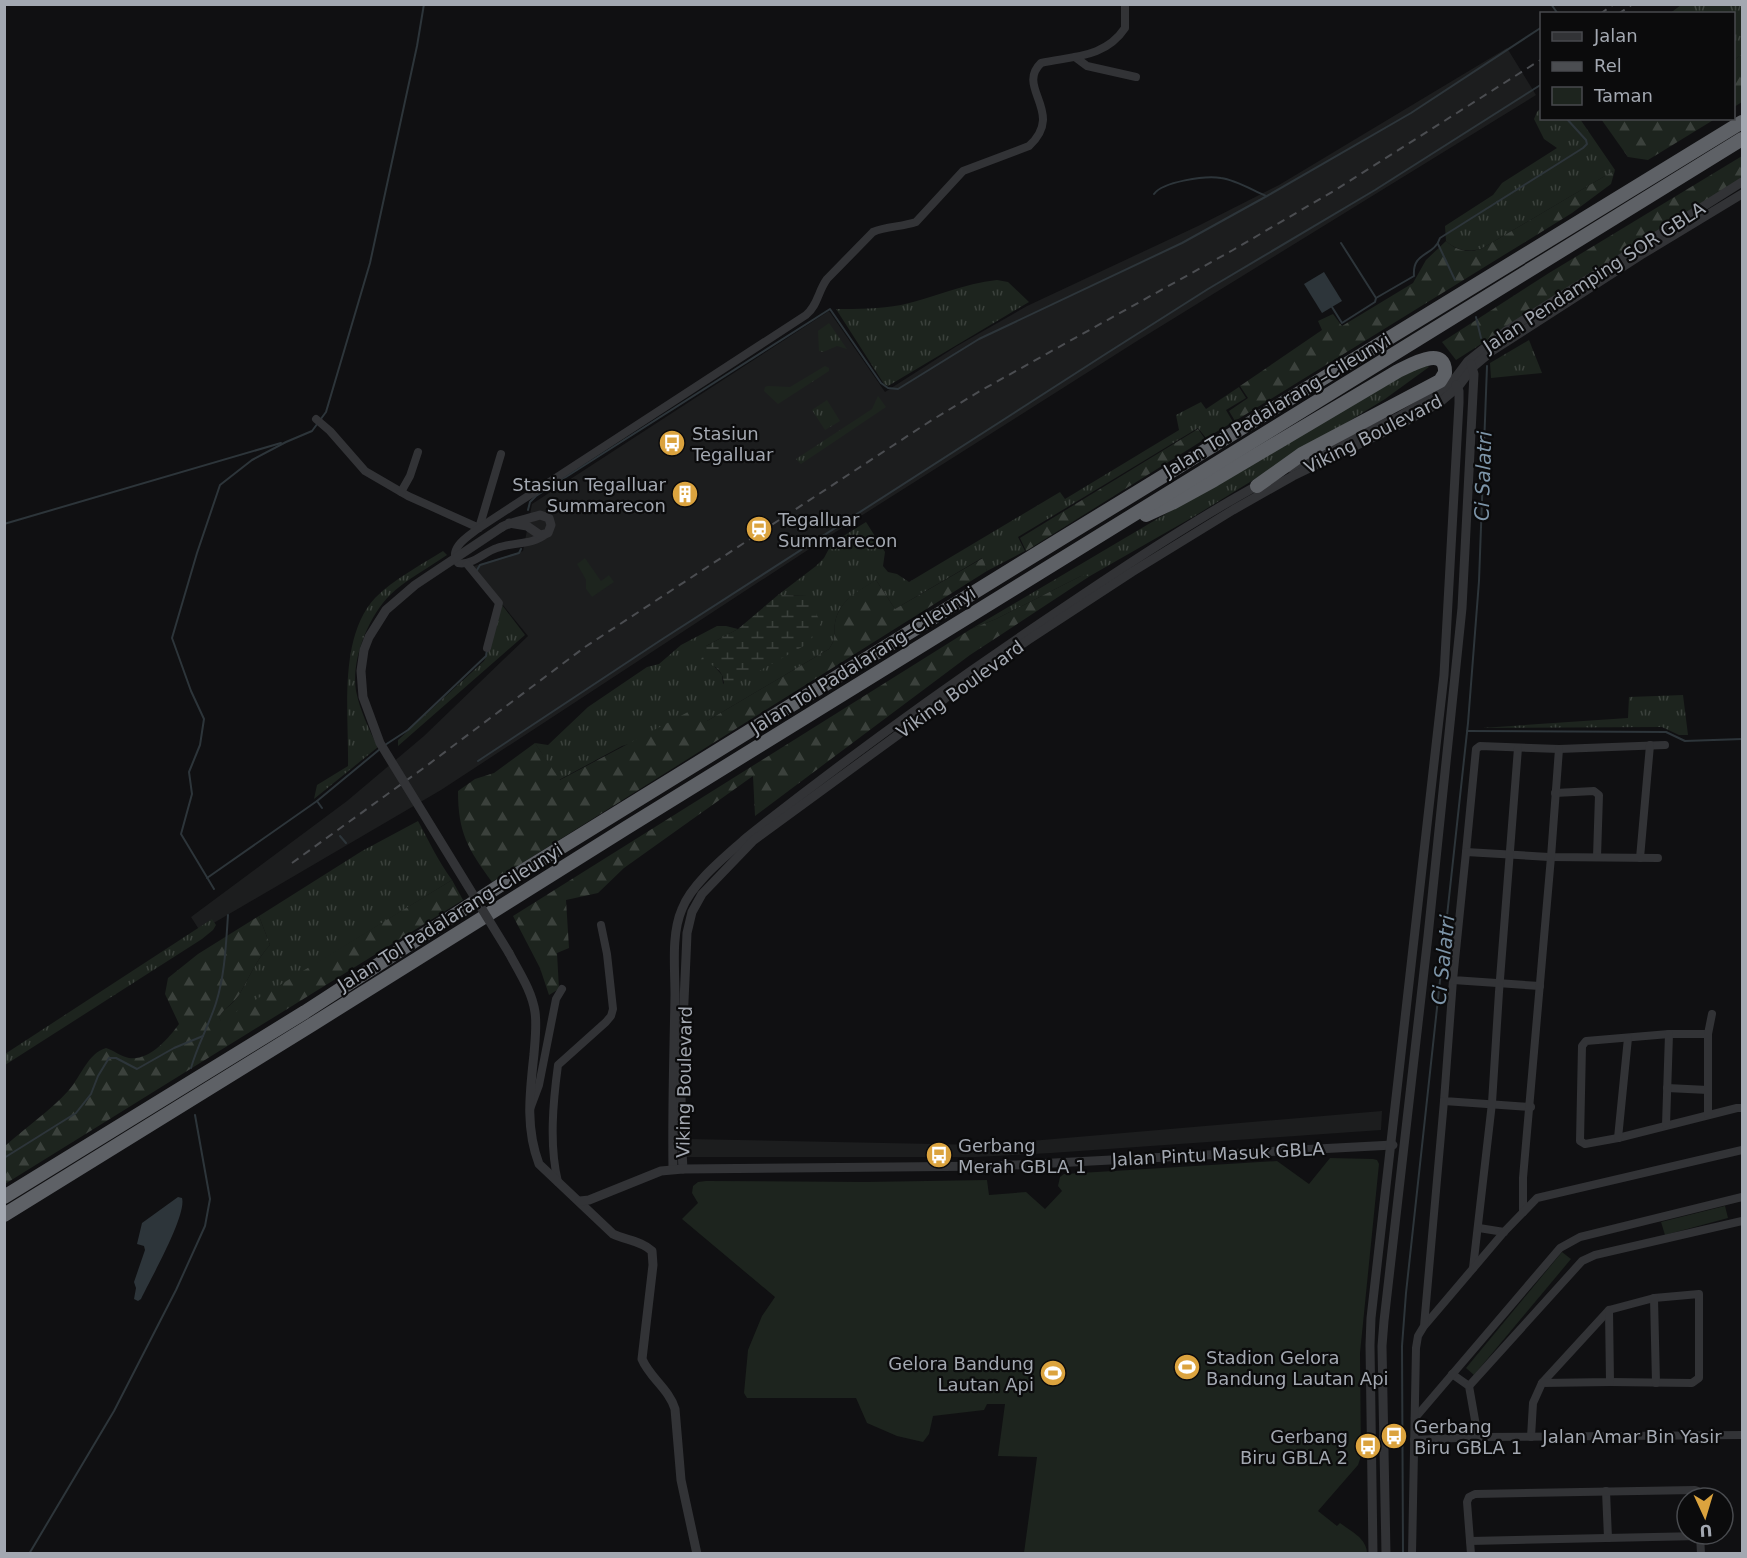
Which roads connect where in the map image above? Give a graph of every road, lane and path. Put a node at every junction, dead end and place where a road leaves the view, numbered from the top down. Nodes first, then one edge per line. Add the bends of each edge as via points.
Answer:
1 (1125, 4) edge
2 (1075, 57) junction
3 (1136, 77) dead end
4 (1743, 123) edge
5 (1743, 139) edge
6 (1743, 182) edge
7 (1743, 194) edge
8 (1470, 364) junction
9 (1455, 384) junction
10 (1439, 402) junction
11 (1458, 413) junction
12 (316, 419) dead end
13 (418, 452) dead end
14 (501, 454) dead end
15 (1257, 486) junction
16 (401, 492) junction
17 (535, 516) junction
18 (1090, 521) junction
19 (505, 525) junction
20 (479, 528) junction
21 (1099, 535) junction
22 (531, 536) junction
23 (467, 564) junction
24 (487, 648) dead end
25 (1650, 745) junction
26 (1665, 745) dead end
27 (1518, 748) junction
28 (1559, 749) junction
29 (1555, 793) junction
30 (1466, 852) junction
31 (1510, 855) junction
32 (1551, 857) junction
33 (1597, 857) junction
34 (1640, 858) junction
35 (1658, 858) dead end
36 (601, 925) dead end
37 (1453, 980) junction
38 (1500, 982) junction
39 (1540, 986) junction
40 (562, 989) dead end
41 (1712, 1014) dead end
42 (1669, 1034) junction
43 (1708, 1034) junction
44 (1628, 1038) junction
45 (1667, 1088) junction
46 (1708, 1090) junction
47 (1444, 1101) junction
48 (1492, 1103) junction
49 (1531, 1107) junction
50 (1743, 1108) edge
51 (529, 1110) junction
52 (1708, 1115) junction
53 (1666, 1125) junction
54 (1618, 1138) junction
55 (1390, 1145) junction
56 (1403, 1145) junction
57 (1743, 1150) edge
58 (678, 1169) junction
59 (558, 1183) junction
60 (1522, 1192) junction
61 (1542, 1196) junction
62 (4, 1197) edge
63 (1743, 1197) edge
64 (580, 1201) junction
65 (1522, 1212) junction
66 (4, 1215) edge
67 (1743, 1221) edge
68 (1479, 1228) junction
69 (1504, 1232) junction
70 (1473, 1268) junction
71 (1654, 1298) junction
72 (1609, 1310) junction
73 (1424, 1326) junction
74 (1452, 1374) junction
75 (1610, 1382) junction
76 (1542, 1383) junction
77 (1656, 1383) junction
78 (1469, 1386) junction
79 (1415, 1418) junction
80 (1743, 1435) edge
81 (1478, 1437) junction
82 (1531, 1437) junction
83 (1414, 1440) junction
84 (1675, 1490) edge
85 (1606, 1491) junction
86 (1675, 1536) edge
87 (1608, 1538) junction
88 (1470, 1541) junction
89 (697, 1554) edge
90 (1373, 1554) edge
91 (1386, 1554) edge
92 (1412, 1554) edge
93 (1471, 1554) edge

1 - 2 street via 1126,23 1120,35 1097,53
2 - 3 street via 1087,66
2 - 20 street via 1041,63 1035,72 1035,88 1045,118 1042,130 1029,146 963,171 916,222 873,232 827,279 817,303 806,315
4 - 18 highway, Jalan Tol Padalarang–Cileunyi
5 - 21 highway, Jalan Tol Padalarang–Cileunyi
6 - 8 street, Jalan Pendamping SOR GBLA via 1506,331
7 - 8 street, Jalan Pendamping SOR GBLA
8 - 9 street, Viking Boulevard
8 - 56 street via 1474,374 1462,608
9 - 10 street, Viking Boulevard
9 - 11 street
9 - 15 street, Viking Boulevard via 1400,416
10 - 11 street via 1446,402
10 - 58 street, Viking Boulevard via 1233,510 1037,634 754,840 715,879 692,912 687,933
11 - 55 street via 1444,675
12 - 16 street via 365,471
13 - 16 street
14 - 20 street
15 - 21 highway via 1302,454 1440,381 1445,373 1444,364 1430,357 1398,371 1172,503
15 - 58 street, Viking Boulevard via 1099,583 955,682 746,838 688,896 681,910 676,945 672,1112
16 - 20 street
17 - 19 street
17 - 22 street
17 - 22 street via 546,516 551,528 546,534
18 - 21 highway
18 - 62 highway, Jalan Tol Padalarang–Cileunyi
19 - 22 street via 526,526
19 - 51 street, bridge via 415,585 386,610 369,637 361,671 363,697 380,743 527,988 536,1029
20 - 23 street via 454,554 458,563
21 - 66 highway, Jalan Tol Padalarang–Cileunyi
22 - 23 street
23 - 24 street via 499,603
25 - 26 street
25 - 28 street
25 - 34 street
27 - 28 street
27 - 30 street via 1476,748
27 - 31 street
28 - 29 street
29 - 32 street
29 - 33 street via 1594,791 1599,795
30 - 31 street
30 - 37 street
31 - 32 street
31 - 38 street
32 - 33 street
32 - 39 street
33 - 34 street
34 - 35 street
36 - 59 street via 613,1009 606,1022 558,1065 553,1161
37 - 38 street
37 - 47 street
38 - 39 street
38 - 48 street
39 - 49 street
40 - 51 street via 556,999 539,1085
41 - 43 street
42 - 43 street
42 - 44 street
42 - 45 street
43 - 46 street
44 - 54 street
44 - 54 street via 1586,1041 1582,1047 1580,1141 1585,1144
45 - 46 street
45 - 53 street
46 - 52 street
47 - 48 street
47 - 73 street
48 - 49 street
48 - 68 street
49 - 60 street
50 - 52 street
51 - 59 street via 530,1136 539,1164
52 - 53 street
53 - 54 street
55 - 56 street, Jalan Pintu Masuk GBLA
55 - 58 street, Jalan Pintu Masuk GBLA via 996,1166
55 - 90 street via 1370,1345
56 - 91 street via 1382,1346
57 - 61 street
58 - 64 street, Jalan Pintu Masuk GBLA via 661,1171
59 - 64 street
60 - 61 street
60 - 65 street
61 - 65 street
63 - 74 street via 1569,1242
64 - 89 street via 613,1233 652,1251 642,1359 672,1398 681,1480
65 - 69 street
67 - 78 street via 1582,1261
68 - 69 street
68 - 70 street
69 - 70 street
70 - 73 street
71 - 72 street
71 - 77 street
71 - 77 street via 1700,1296 1699,1378 1692,1383
72 - 75 street
72 - 76 street
73 - 79 street via 1416,1348
74 - 78 street
74 - 79 street
75 - 76 street
75 - 77 street
76 - 82 street via 1533,1403
78 - 81 street
79 - 83 street
80 - 82 street, Jalan Amar Bin Yasir
81 - 82 street, Jalan Amar Bin Yasir
81 - 83 street, Jalan Amar Bin Yasir
83 - 92 street
84 - 85 street
85 - 87 street
85 - 88 street via 1471,1495 1467,1502
86 - 87 street
87 - 88 street
88 - 93 street

